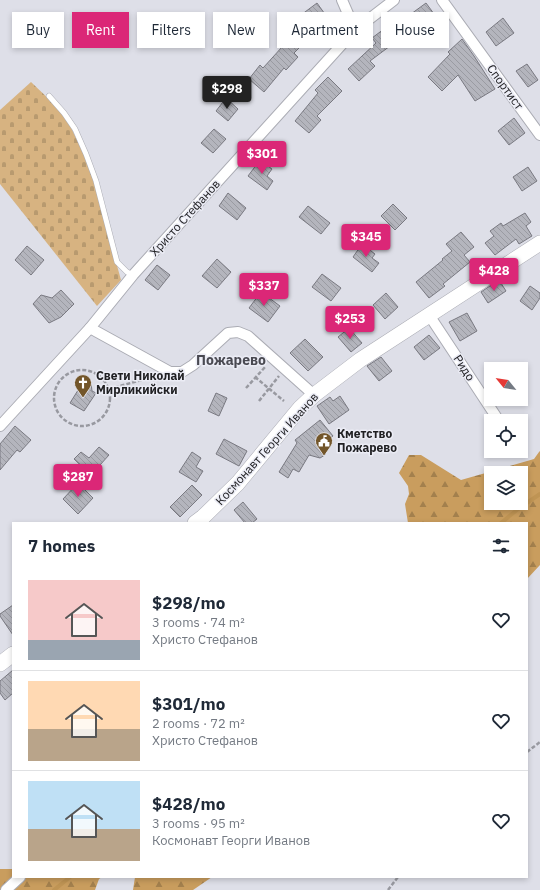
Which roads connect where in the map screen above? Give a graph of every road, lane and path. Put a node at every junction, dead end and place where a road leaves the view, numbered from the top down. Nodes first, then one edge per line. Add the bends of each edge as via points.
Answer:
1 (342, 0) edge
2 (394, 0) edge
3 (442, 0) edge
4 (347, 12) edge
5 (373, 16) edge
6 (339, 48) edge
7 (49, 96) dead end
8 (540, 135) edge
9 (540, 243) edge
10 (133, 275) junction
11 (429, 315) junction
12 (90, 328) junction
13 (270, 362) dead end
14 (170, 372) junction
15 (279, 375) dead end
16 (255, 377) junction
17 (246, 388) dead end
18 (269, 388) junction
19 (109, 389) junction
20 (314, 395) junction
21 (259, 401) dead end
22 (284, 401) dead end
23 (494, 414) edge
24 (0, 426) edge
25 (196, 522) edge
26 (12, 655) edge
27 (0, 664) edge
28 (540, 742) edge
29 (528, 751) edge
30 (19, 878) edge
31 (397, 878) edge
32 (6, 890) edge
33 (388, 890) edge

1 - 4 street
2 - 5 street, Христо Стефанов
3 - 8 street, Спортист
6 - 10 street, Христо Стефанов
7 - 10 lane via 78,135 96,181 117,262
9 - 11 street, Космонавт Георги Иванов
10 - 12 street, Христо Стефанов
11 - 20 street, Космонавт Георги Иванов via 360,360
11 - 23 street, Ридо
12 - 14 street
12 - 24 street, Христо Стефанов
13 - 16 path
14 - 19 path
14 - 20 street via 182,372 228,333 238,332 248,336
15 - 18 path
16 - 17 path
16 - 18 path
18 - 21 path
18 - 22 path
19 - 19 path via 108,409 103,417 91,424 84,426 67,422 56,407 56,387 61,379 73,371 92,371 101,376
20 - 25 street, Космонавт Георги Иванов via 300,408 238,483
26 - 27 street
28 - 29 path
30 - 32 street
31 - 33 path

